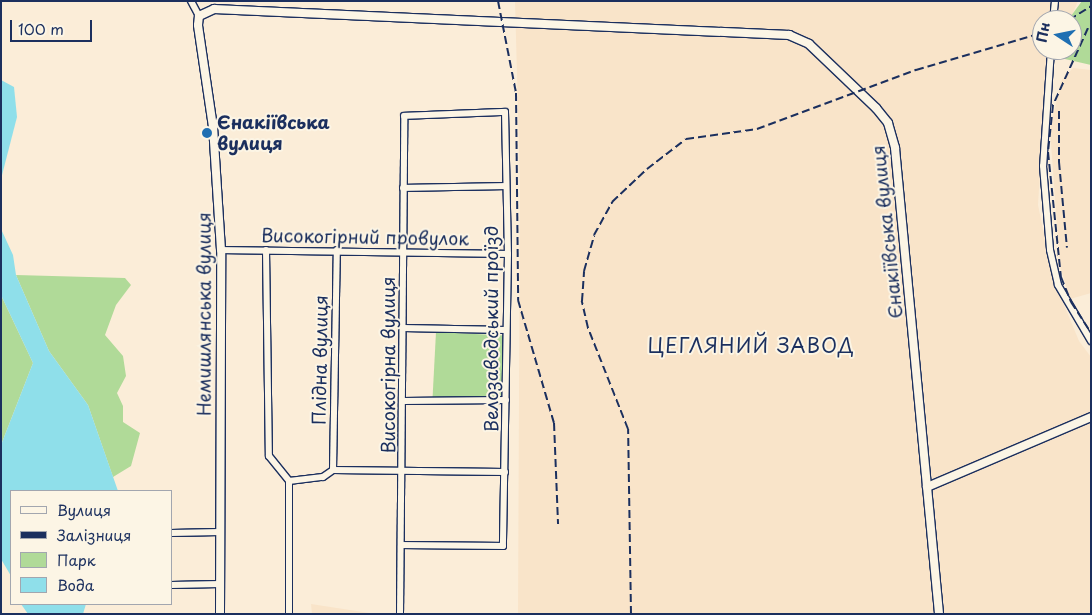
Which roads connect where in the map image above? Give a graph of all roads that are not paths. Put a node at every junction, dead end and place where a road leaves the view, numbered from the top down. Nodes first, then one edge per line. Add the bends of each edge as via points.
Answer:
1 (191, 1) edge
2 (199, 16) junction
3 (1050, 60) edge
4 (404, 116) joint
5 (505, 186) junction
6 (403, 188) junction
7 (221, 250) junction
8 (266, 250) junction
9 (337, 250) junction
10 (403, 250) junction
11 (508, 254) junction
12 (404, 328) junction
13 (506, 330) junction
14 (1091, 341) edge
15 (506, 400) junction
16 (403, 401) junction
17 (1091, 417) edge
18 (333, 470) junction
19 (403, 471) junction
20 (505, 472) junction
21 (289, 481) junction
22 (927, 487) junction
23 (220, 532) junction
24 (172, 533) edge
25 (402, 545) junction
26 (172, 584) edge
27 (220, 584) junction
28 (220, 614) edge
29 (289, 614) edge
30 (400, 614) edge
31 (939, 614) edge

1 - 2 street
2 - 7 street, Немишлянська вулиця via 217,166
2 - 22 street, Єнакіївська вулиця via 214,9 799,38 876,108 888,123 893,140
3 - 14 street via 1043,166 1050,250 1058,286
4 - 5 street, Велозаводський проїзд via 505,112
4 - 6 street, Високогірна вулиця
5 - 6 street
5 - 11 street, Велозаводський проїзд
6 - 10 street, Високогірна вулиця
7 - 8 street, Високогірний провулок
7 - 23 street, Немишлянська вулиця
8 - 9 street, Високогірний провулок
8 - 21 street via 269,456
9 - 10 street, Високогірний провулок
9 - 18 street, Плідна вулиця
10 - 11 street, Високогірний провулок via 424,255
10 - 12 street, Високогірна вулиця
11 - 13 street, Велозаводський проїзд
12 - 13 street
12 - 16 street, Високогірна вулиця
13 - 15 street, Велозаводський проїзд
15 - 16 street
15 - 20 street, Велозаводський проїзд
16 - 19 street, Високогірна вулиця
17 - 22 street
18 - 19 street
18 - 21 street via 323,477
19 - 20 street
19 - 25 street, Високогірна вулиця
20 - 25 street, Велозаводський проїзд via 503,546
21 - 29 street
22 - 31 street, Єнакіївська вулиця
23 - 24 street
23 - 27 street, Немишлянська вулиця
25 - 30 street, Високогірна вулиця
26 - 27 street
27 - 28 street, Немишлянська вулиця

